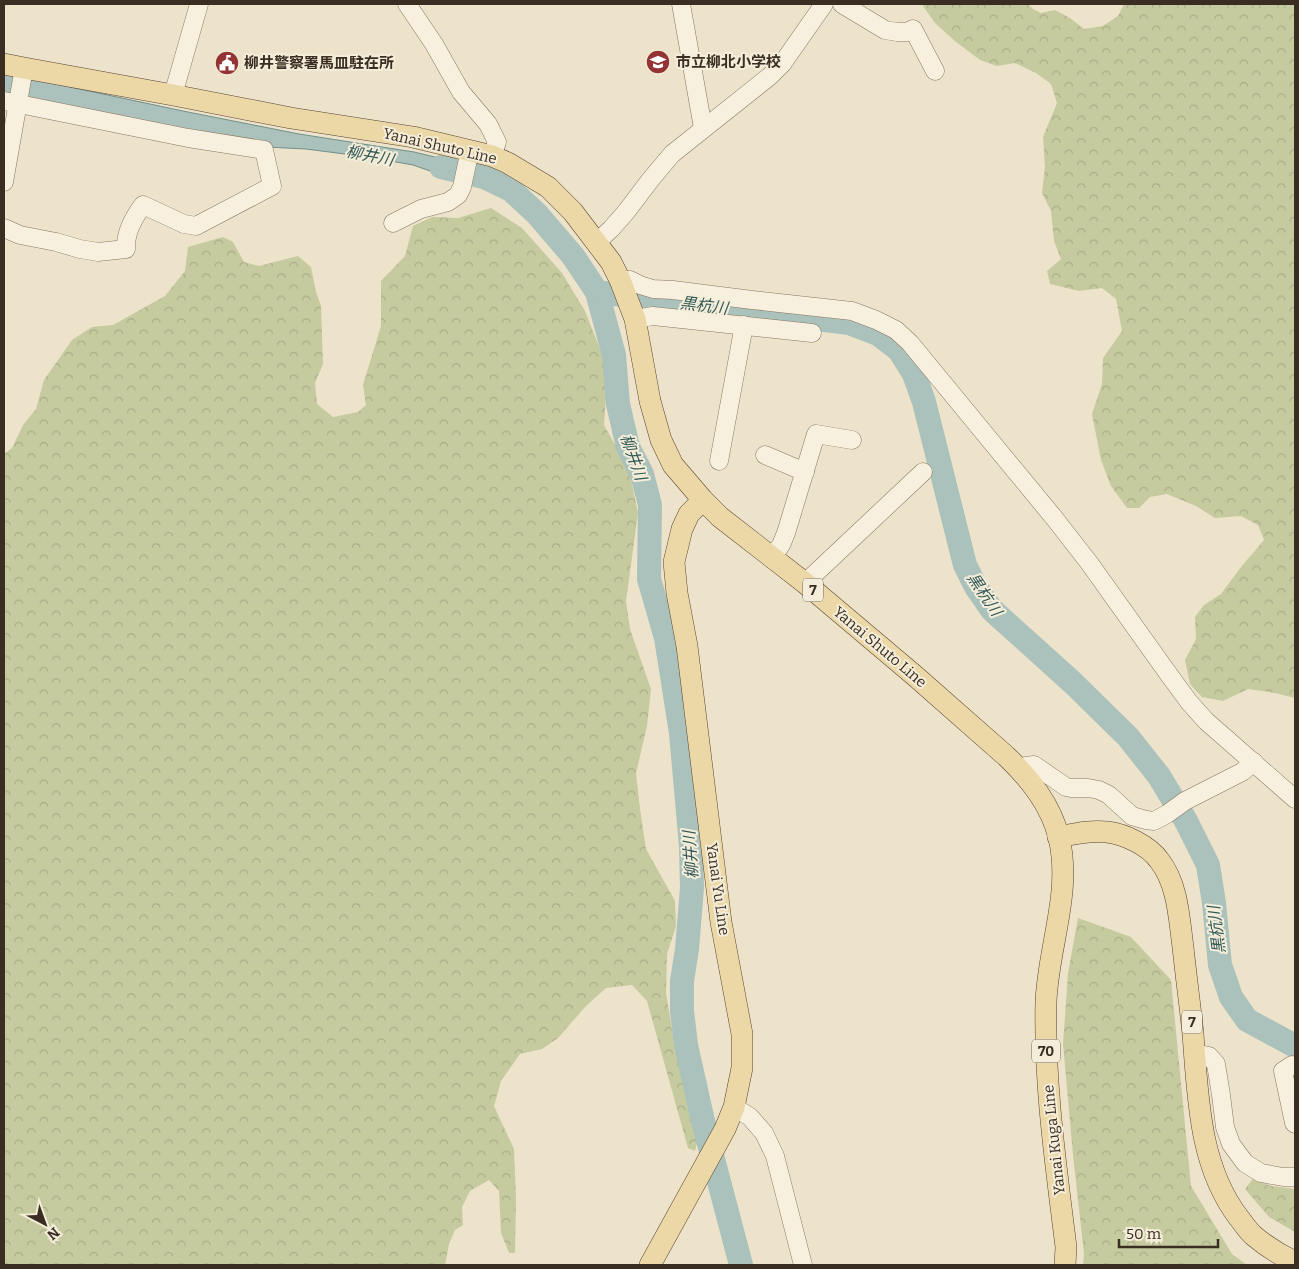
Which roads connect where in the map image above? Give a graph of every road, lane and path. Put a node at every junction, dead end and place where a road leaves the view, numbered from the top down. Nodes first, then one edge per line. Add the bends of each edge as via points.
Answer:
1 (199, 4) edge
2 (408, 4) edge
3 (680, 4) edge
4 (824, 4) edge
5 (842, 4) edge
6 (16, 69) edge
7 (935, 71) dead end
8 (173, 95) junction
9 (13, 102) edge
10 (703, 128) junction
11 (469, 154) junction
12 (492, 156) junction
13 (4, 182) edge
14 (394, 223) dead end
15 (4, 228) edge
16 (597, 242) junction
17 (621, 282) junction
18 (633, 313) junction
19 (744, 325) junction
20 (812, 333) dead end
21 (852, 440) dead end
22 (765, 454) dead end
23 (719, 461) dead end
24 (804, 472) junction
25 (923, 472) dead end
26 (703, 500) junction
27 (771, 558) junction
28 (805, 584) junction
29 (1254, 762) junction
30 (1020, 770) junction
31 (1295, 799) edge
32 (1058, 837) junction
33 (1195, 1057) junction
34 (1295, 1066) edge
35 (734, 1107) junction
36 (1295, 1124) edge
37 (1295, 1177) edge
38 (1295, 1262) edge
39 (650, 1265) edge
40 (803, 1265) edge
41 (1065, 1265) edge

1 - 8 street
2 - 12 street via 461,92 488,124 497,142
3 - 10 street
4 - 10 street via 782,64
5 - 7 street via 885,30 906,32 912,29
6 - 8 main road, Yanai Shuto Line / 7
6 - 9 street
8 - 11 main road, Yanai Shuto Line / 7 via 413,137
9 - 13 street
9 - 15 street via 264,150 272,186 196,226 184,224 143,205 134,218 126,249 98,252 80,249
10 - 16 street via 672,154 626,212
11 - 12 main road, Yanai Shuto Line / 7
11 - 14 street via 458,195
12 - 16 main road, Yanai Shuto Line / 7 via 548,187
16 - 17 main road, Yanai Shuto Line / 7
17 - 18 main road, Yanai Shuto Line / 7
17 - 29 street via 630,280 653,289 852,311 896,330 1067,534 1189,702
18 - 19 street
18 - 26 main road, Yanai Shuto Line / 7 via 661,440 673,465
19 - 20 street
19 - 23 street
21 - 24 street via 816,434
22 - 24 street
24 - 27 street via 786,533
25 - 28 street
26 - 27 main road, Yanai Shuto Line / 7
26 - 35 main road, Yanai Yu Line via 689,514 682,528 674,562 721,922 742,1034 742,1068
27 - 28 main road, Yanai Shuto Line / 7
28 - 30 main road, Yanai Shuto Line / 7
29 - 30 street via 1242,772 1154,821 1132,816 1099,790 1066,787 1034,766
29 - 31 street
30 - 32 main road, Yanai Shuto Line / 7 via 1043,800
32 - 33 main road, 7 via 1082,832 1108,832 1144,845 1159,860 1170,878 1177,907
32 - 41 main road, Yanai Kuga Line / 70 via 1063,886 1046,1001 1046,1066 1066,1247
33 - 37 street via 1209,1056 1216,1064 1224,1127 1231,1144 1245,1163 1261,1173
33 - 38 main road, 7 via 1205,1142 1215,1175 1230,1206 1252,1234
34 - 36 street via 1282,1071
35 - 39 main road, Yanai Yu Line
35 - 40 street via 750,1117 764,1133 775,1156

